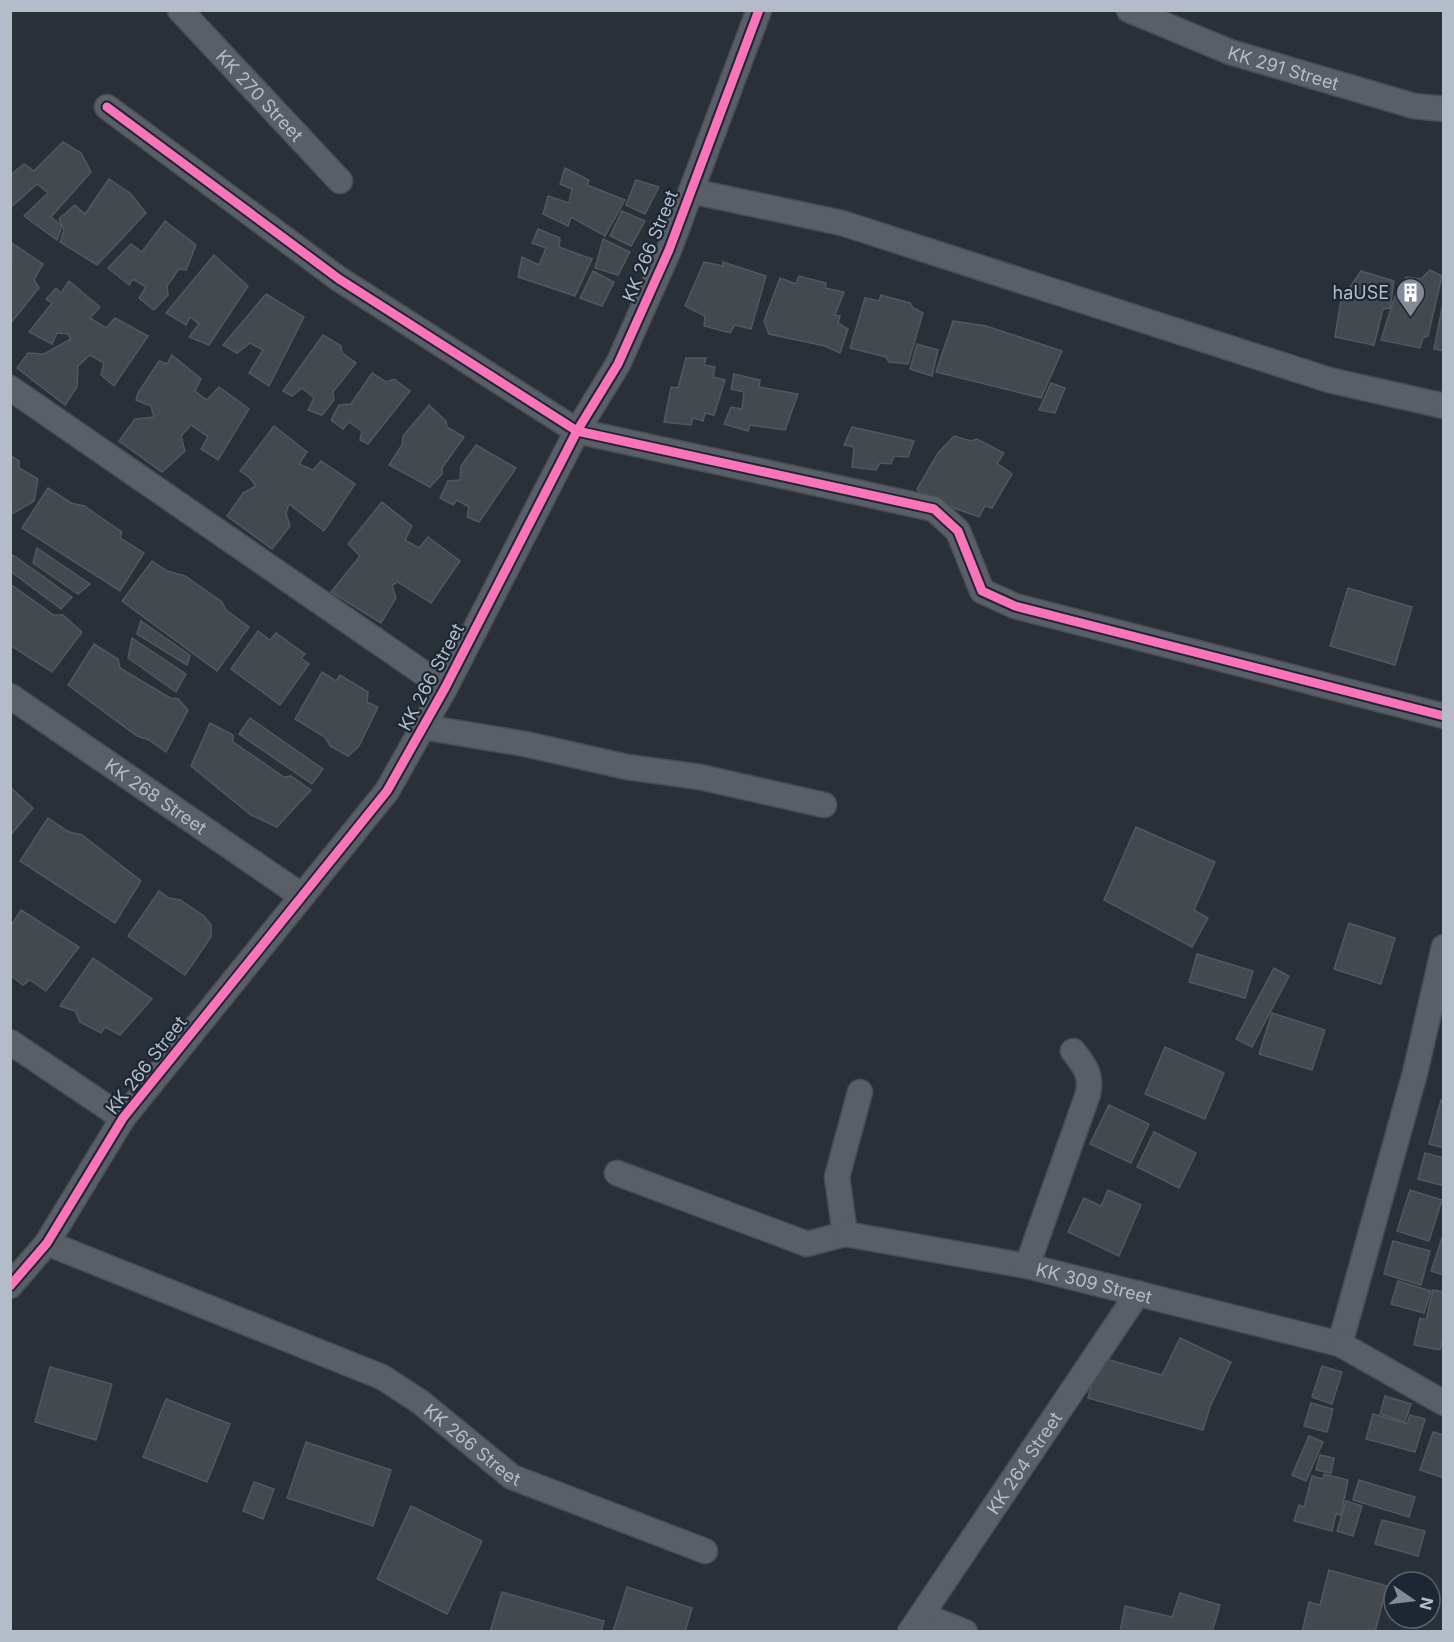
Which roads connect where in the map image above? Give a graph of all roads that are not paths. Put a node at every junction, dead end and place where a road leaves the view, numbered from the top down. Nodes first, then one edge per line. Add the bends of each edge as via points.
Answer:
1 (180, 10) edge
2 (759, 10) edge
3 (1129, 10) edge
4 (107, 107) dead end
5 (1443, 109) edge
6 (340, 182) dead end
7 (691, 190) junction
8 (10, 388) edge
9 (1443, 406) edge
10 (577, 431) junction
11 (445, 688) junction
12 (10, 696) edge
13 (1443, 716) edge
14 (423, 727) junction
15 (824, 805) dead end
16 (302, 896) junction
17 (1443, 947) edge
18 (10, 1042) edge
19 (1073, 1051) dead end
20 (860, 1092) dead end
21 (123, 1118) junction
22 (617, 1173) dead end
23 (845, 1234) junction
24 (47, 1243) junction
25 (1027, 1266) junction
26 (10, 1286) edge
27 (1138, 1293) junction
28 (1340, 1344) junction
29 (1443, 1403) edge
30 (705, 1551) dead end
31 (916, 1623) edge
32 (964, 1632) edge

1 - 6 street, KK 270 Street
2 - 7 street, KK 266 Street
3 - 5 street, KK 291 Street via 1230,52 1414,106
4 - 10 street via 339,279
7 - 9 street via 842,223 1329,380
7 - 10 street, KK 266 Street via 618,364
8 - 11 street
10 - 11 street, KK 266 Street
10 - 13 street via 934,509 958,531 982,591 1015,606
11 - 14 street, KK 266 Street
12 - 16 street, KK 268 Street
14 - 15 street via 627,767 700,777
14 - 16 street, KK 266 Street via 387,791
16 - 21 street, KK 266 Street
17 - 28 street via 1415,1073
18 - 21 street
19 - 25 street via 1091,1079 1088,1094
20 - 23 street via 837,1177
21 - 24 street, KK 266 Street
22 - 23 street via 807,1244
23 - 25 street, KK 309 Street
24 - 26 street, KK 266 Street
24 - 30 street, KK 266 Street via 382,1377 419,1401 512,1477
25 - 27 street, KK 309 Street
27 - 28 street, KK 309 Street
27 - 31 street, KK 264 Street
28 - 29 street, KK 309 Street
31 - 32 street

